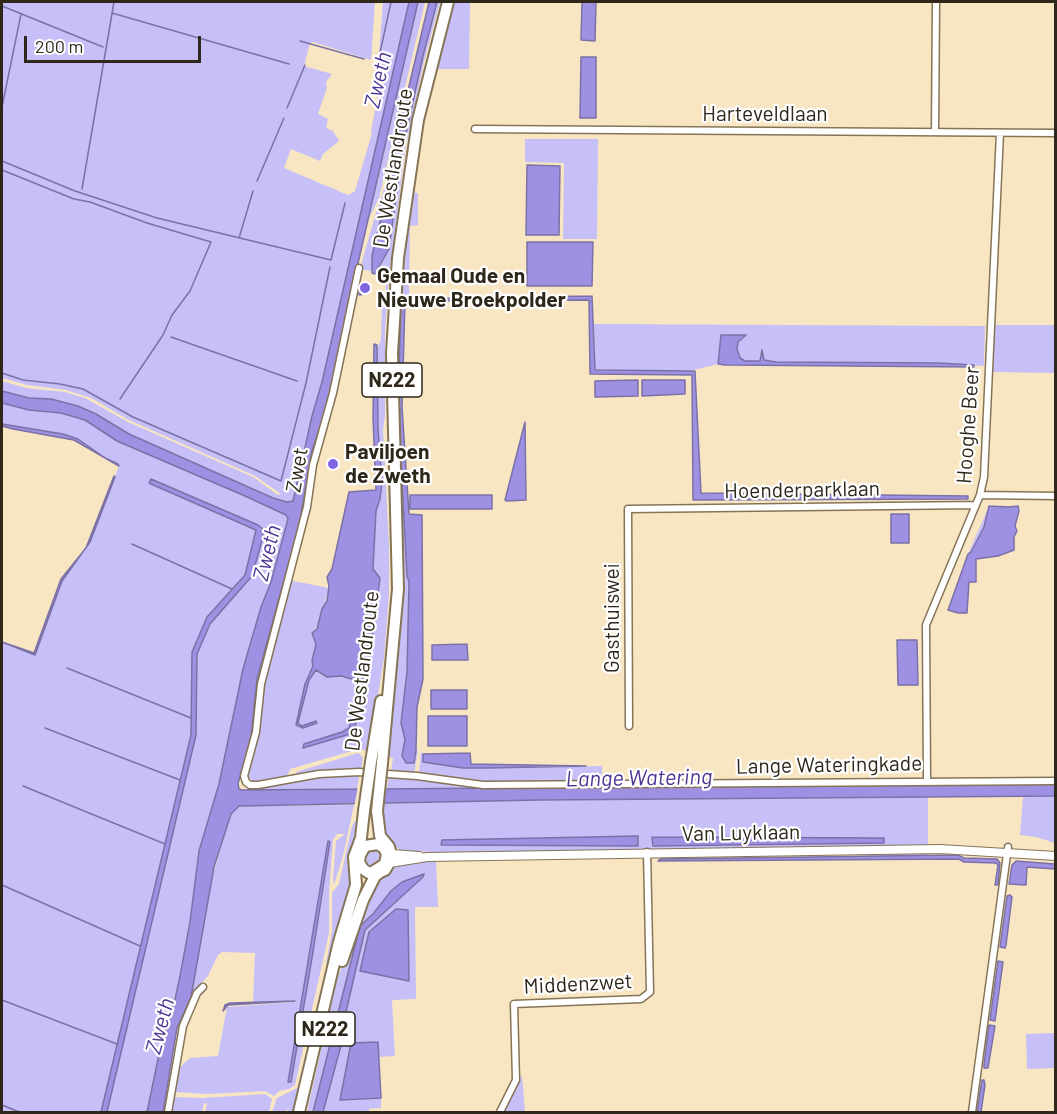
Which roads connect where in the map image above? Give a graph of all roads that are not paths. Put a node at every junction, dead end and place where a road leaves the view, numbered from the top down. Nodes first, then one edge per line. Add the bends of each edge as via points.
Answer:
1 (442, 2) edge
2 (448, 2) edge
3 (936, 2) edge
4 (475, 129) dead end
5 (935, 132) junction
6 (1000, 133) junction
7 (1056, 133) edge
8 (359, 268) dead end
9 (980, 495) junction
10 (1056, 496) edge
11 (976, 505) junction
12 (628, 509) joint
13 (629, 726) dead end
14 (376, 763) junction
15 (927, 781) junction
16 (1056, 781) edge
17 (246, 782) joint
18 (364, 811) junction
19 (383, 850) junction
20 (1008, 850) junction
21 (647, 852) junction
22 (1056, 856) edge
23 (371, 872) junction
24 (351, 907) junction
25 (203, 987) dead end
26 (168, 1113) edge
27 (299, 1113) edge
28 (305, 1113) edge
29 (500, 1113) edge
30 (972, 1113) edge

1 - 14 main road, De Westlandroute / N222 via 413,118 393,258 387,380 392,607
2 - 14 main road, De Westlandroute / N222 via 418,120 398,258 392,354 398,590
3 - 5 street
4 - 5 street, Harteveldlaan
5 - 6 street, Harteveldlaan
6 - 7 street, Harteveldlaan
6 - 9 street, Hooghe Beer via 984,477
8 - 17 street, Zwet via 333,393 313,465 307,507 261,684
9 - 10 street
9 - 11 street, Hooghe Beer
11 - 12 street, Hoenderparklaan
11 - 15 street, Hooghe Beer via 926,625
12 - 13 street, Gasthuiswei
14 - 18 main road, De Westlandroute / N222, bridge
14 - 19 main road, De Westlandroute / N222, bridge
15 - 16 street, Lange Wateringkade
15 - 17 street, Lange Wateringkade via 483,785 359,772 319,774 258,785
18 - 19 main road, De Westlandroute / N222
18 - 24 main road, De Westlandroute / N222 via 354,857 356,885
19 - 21 street, Van Luyklaan via 427,857
19 - 23 main road, N222 via 385,864
19 - 23 main road, N222 via 362,850 359,857
20 - 21 street, Van Luyklaan
20 - 22 street, Van Luyklaan
20 - 30 street
21 - 29 street, Middenzwet via 650,992 641,999 514,1004 516,1080
23 - 24 main road, De Westlandroute / N222 via 363,879
23 - 28 main road, N222 via 339,970
24 - 27 main road, De Westlandroute / N222 via 339,942
25 - 26 street via 183,1026

